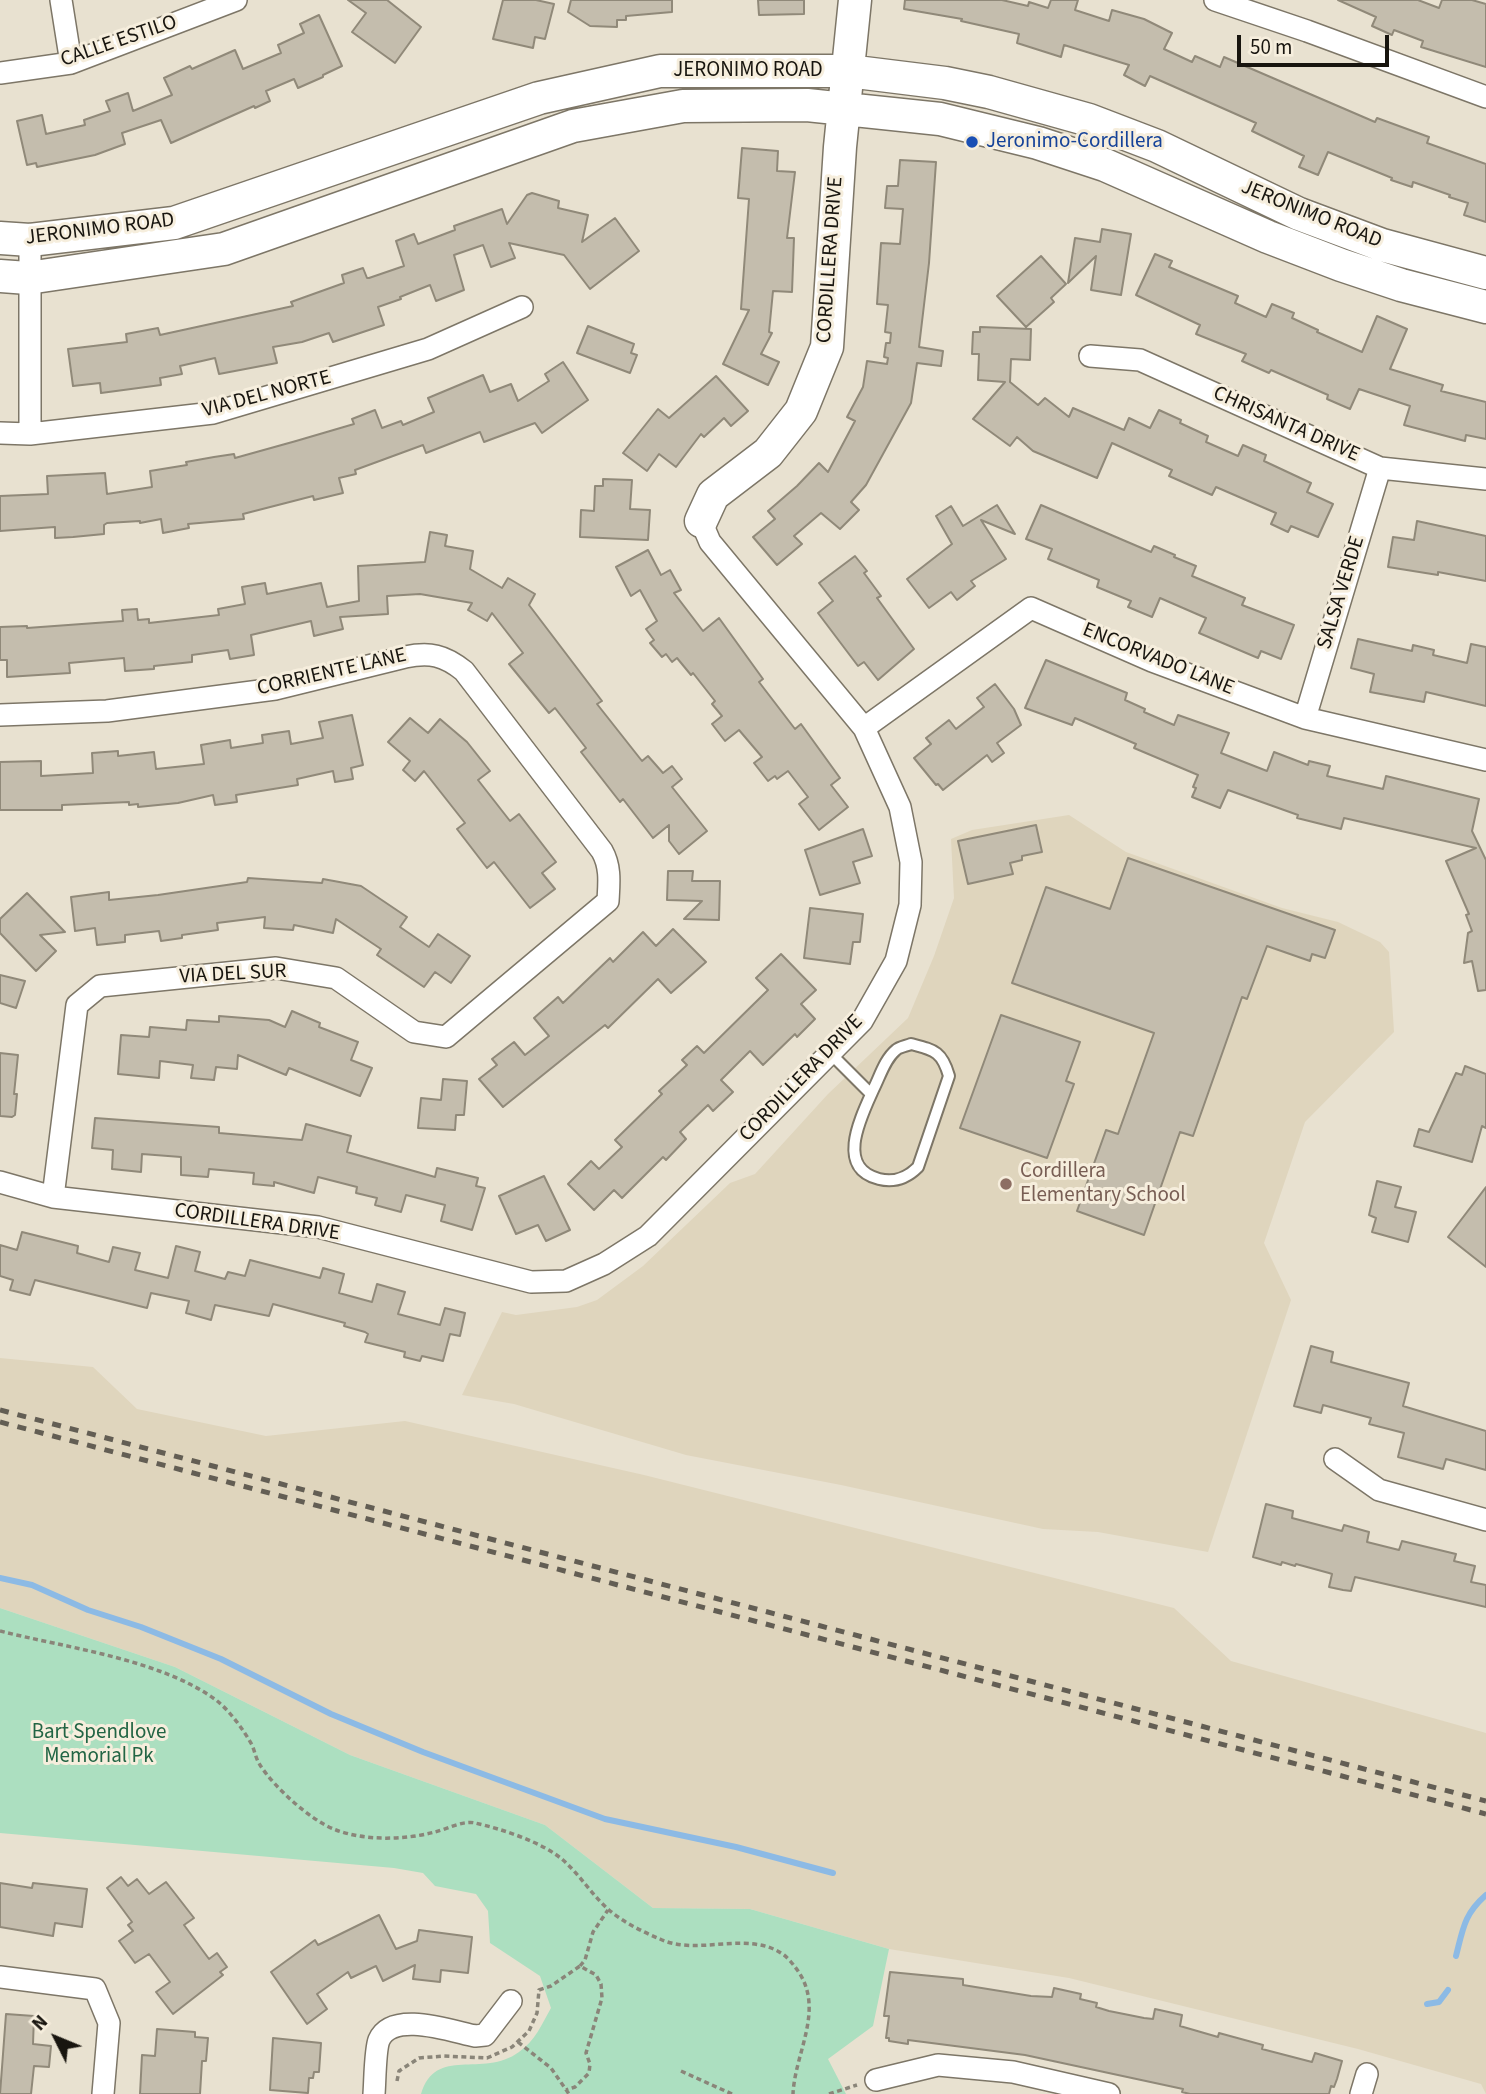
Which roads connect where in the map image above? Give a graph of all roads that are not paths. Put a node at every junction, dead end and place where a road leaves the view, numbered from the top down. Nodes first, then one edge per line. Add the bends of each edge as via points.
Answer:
1 (61, 0) edge
2 (236, 0) edge
3 (855, 0) edge
4 (1215, 0) edge
5 (71, 63) junction
6 (848, 71) junction
7 (0, 73) edge
8 (1486, 97) edge
9 (844, 107) junction
10 (15, 239) edge
11 (1486, 273) edge
12 (14, 277) edge
13 (522, 307) dead end
14 (1486, 307) edge
15 (1090, 356) dead end
16 (0, 433) edge
17 (30, 434) junction
18 (1380, 468) junction
19 (1486, 479) edge
20 (701, 521) joint
21 (0, 715) edge
22 (1305, 718) junction
23 (864, 729) junction
24 (1486, 760) edge
25 (608, 861) joint
26 (830, 1053) junction
27 (871, 1094) junction
28 (0, 1182) edge
29 (53, 1197) junction
30 (1335, 1459) dead end
31 (1486, 1520) edge
32 (0, 1977) edge
33 (511, 2001) dead end
34 (876, 2080) road end
35 (103, 2094) edge
36 (374, 2094) edge
37 (1109, 2094) edge

1 - 5 street
2 - 5 street, CALLE ESTILO
3 - 6 main road, CORDILLERA DRIVE
4 - 8 street
5 - 7 street, CALLE ESTILO
6 - 9 main road, CORDILLERA DRIVE
6 - 10 main road, JERONIMO ROAD via 660,71 539,98 174,223
6 - 11 main road, JERONIMO ROAD via 989,92 1089,120 1157,146 1299,214 1382,245
9 - 12 main road, JERONIMO ROAD via 683,106 573,126 225,249
9 - 14 main road, JERONIMO ROAD via 940,119 1038,143 1105,165 1341,265
9 - 20 main road, CORDILLERA DRIVE via 827,347 801,411 768,453 713,495
10 - 12 street
12 - 17 street
13 - 17 street, VIA DEL NORTE via 428,349 213,413
15 - 18 street, CHRISANTA DRIVE via 1140,360
16 - 17 street, VIA DEL NORTE
18 - 19 street, CHRISANTA DRIVE
18 - 22 street, SALSA VERDE
20 - 23 street, CORDILLERA DRIVE via 710,542
21 - 25 street, CORRIENTE LANE via 107,711 275,689 423,653 438,655 464,671
22 - 23 street, ENCORVADO LANE via 1152,661 1031,608
22 - 24 street, ENCORVADO LANE
23 - 26 street, CORDILLERA DRIVE via 900,807 911,862 911,905 896,961 862,1021
25 - 29 street, VIA DEL SUR via 608,901 446,1037 414,1032 335,978 275,968 100,986 76,1005
26 - 27 lane
26 - 29 street, CORDILLERA DRIVE via 648,1236 566,1281 531,1283 318,1227
27 - 27 lane via 853,1139 856,1163 872,1177 887,1181 907,1177 918,1167 949,1076 945,1062 935,1050 911,1044 896,1050
28 - 29 street, CORDILLERA DRIVE
30 - 31 street via 1379,1490
32 - 35 street via 95,1989 109,2023
33 - 36 street via 485,2035 407,2023 390,2027 379,2040
34 - 37 street via 938,2065 1013,2072

